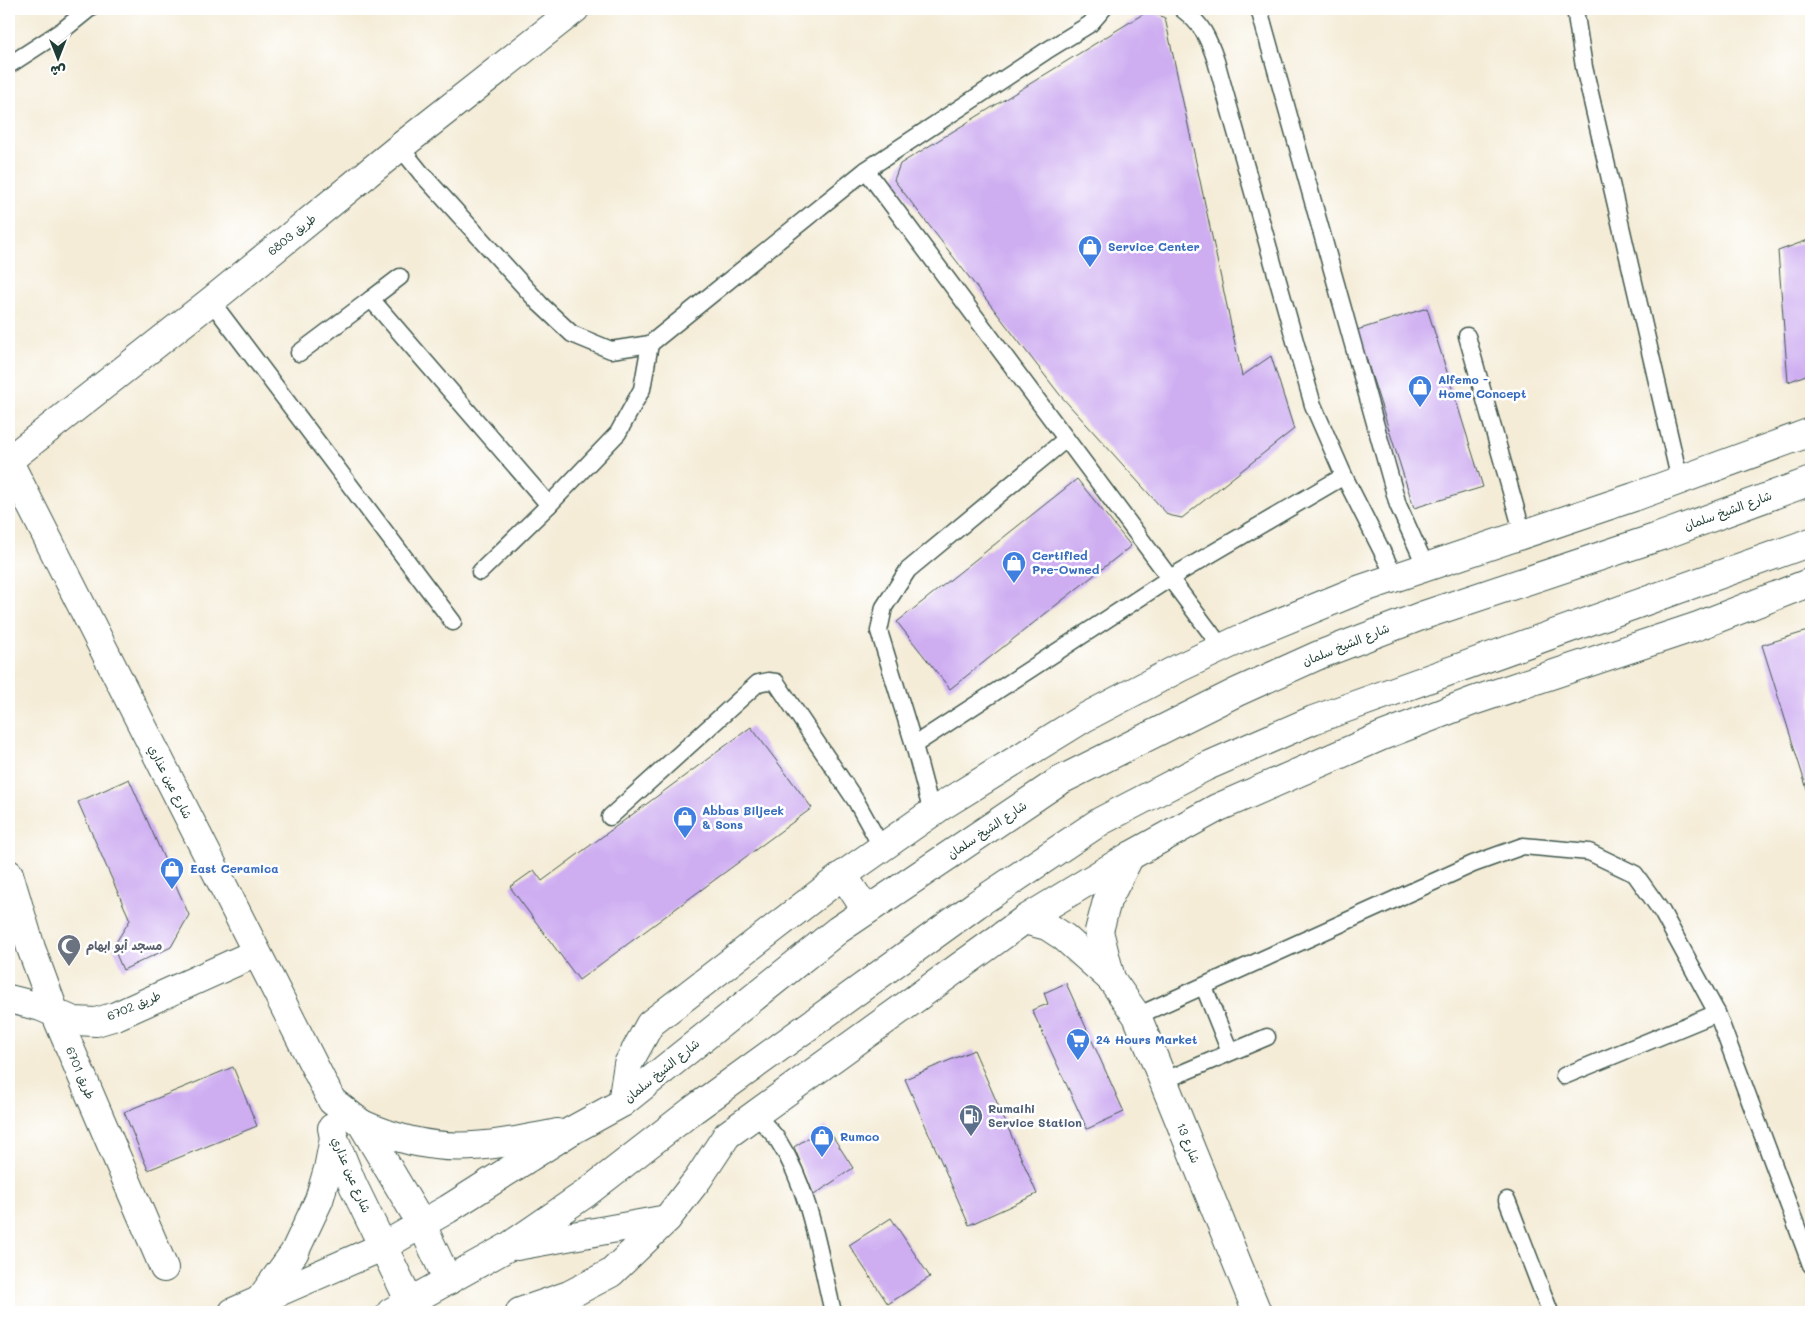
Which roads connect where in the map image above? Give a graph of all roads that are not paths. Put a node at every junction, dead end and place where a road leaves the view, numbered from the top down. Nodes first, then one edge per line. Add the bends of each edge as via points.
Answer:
1 (89, 9) edge
2 (575, 9) edge
3 (1102, 9) edge
4 (1182, 9) edge
5 (1260, 9) edge
6 (1575, 9) edge
7 (9, 65) edge
8 (400, 147) junction
9 (866, 170) junction
10 (400, 277) dead end
11 (371, 299) junction
12 (211, 301) junction
13 (1467, 336) dead end
14 (650, 344) junction
15 (299, 353) dead end
16 (1811, 432) edge
17 (1066, 439) junction
18 (9, 461) edge
19 (1344, 476) junction
20 (1680, 481) junction
21 (1811, 481) edge
22 (549, 505) junction
23 (1523, 534) junction
24 (1811, 542) edge
25 (1426, 566) junction
26 (480, 572) dead end
27 (1395, 577) junction
28 (1170, 578) junction
29 (1811, 582) edge
30 (453, 622) dead end
31 (1222, 648) junction
32 (914, 745) junction
33 (932, 813) junction
34 (610, 817) dead end
35 (882, 848) junction
36 (1130, 856) junction
37 (9, 874) edge
38 (843, 875) junction
39 (866, 910) junction
40 (1024, 920) junction
41 (256, 953) junction
42 (1111, 979) junction
43 (1204, 987) junction
44 (9, 999) edge
45 (55, 1013) junction
46 (1717, 1013) junction
47 (1137, 1016) junction
48 (1267, 1037) dead end
49 (1230, 1052) junction
50 (1564, 1076) dead end
51 (1163, 1082) junction
52 (332, 1101) junction
53 (622, 1103) junction
54 (756, 1116) junction
55 (362, 1124) junction
56 (571, 1131) junction
57 (334, 1138) junction
58 (1507, 1200) dead end
59 (667, 1219) junction
60 (422, 1224) junction
61 (382, 1247) junction
62 (508, 1247) junction
63 (1811, 1265) edge
64 (164, 1268) dead end
65 (448, 1281) junction
66 (259, 1301) junction
67 (400, 1307) edge
68 (233, 1312) edge
69 (520, 1312) edge
70 (832, 1312) edge
71 (1257, 1312) edge
72 (1550, 1312) edge

1 - 7 lane
2 - 8 main road, طريق 6803
3 - 9 lane via 1090,24
4 - 19 lane via 1194,18 1208,38 1313,405
5 - 25 lane via 1398,505
6 - 20 lane via 1586,77
8 - 12 main road, طريق 6803
8 - 14 lane via 540,304 572,334 611,350
9 - 14 lane
9 - 17 lane
10 - 11 lane
11 - 15 lane
11 - 22 lane
12 - 18 main road, طريق 6803
12 - 30 lane
13 - 23 lane
14 - 22 lane via 642,389 618,433
16 - 20 main road
17 - 28 lane
17 - 32 lane via 908,570 884,607 879,631
18 - 41 main road, شارع عين عذاري
19 - 27 lane
19 - 28 lane
20 - 23 main road
21 - 39 main road, شارع الشيخ سلمان via 1318,655 1059,781
22 - 26 lane
23 - 25 main road
24 - 62 main road via 1313,720 1205,767 1101,822 977,904 693,1110 585,1194
25 - 27 main road
27 - 31 main road
28 - 31 lane
28 - 32 lane
29 - 36 main road via 1698,626 1473,701 1382,736 1217,808
31 - 33 main road via 1084,718
32 - 33 lane
33 - 35 main road
34 - 35 lane via 758,684 768,681 776,682 856,801
35 - 38 main road
36 - 40 main road
36 - 42 main road via 1106,902 1099,931
37 - 45 main road, طريق 6701
38 - 39 main road
38 - 53 main road via 650,1024 628,1064
39 - 53 main road, شارع الشيخ سلمان
40 - 42 main road via 1047,926 1064,937
40 - 54 main road
41 - 45 main road, طريق 6702 via 96,1022 74,1021
41 - 52 main road, شارع عين عذاري
42 - 47 main road, شارع 13
43 - 46 lane via 1473,864 1523,846 1590,852 1635,874 1662,912
43 - 47 lane
43 - 49 lane
44 - 45 main road, طريق 6702 via 41,1006
45 - 64 main road, طريق 6701
46 - 50 lane
46 - 63 lane
47 - 51 main road, شارع 13
48 - 49 lane
49 - 51 lane
51 - 71 main road, شارع 13
52 - 55 main road, شارع عين عذاري
52 - 57 main road, شارع عين عذاري via 330,1120
53 - 56 main road, شارع الشيخ سلمان
54 - 59 main road via 727,1135
54 - 70 lane via 778,1140 794,1168 813,1229
55 - 56 main road via 410,1142 468,1147
55 - 60 main road, شارع عين عذاري
56 - 60 main road, شارع الشيخ سلمان
57 - 61 main road, شارع عين عذاري
57 - 66 main road via 315,1208 294,1254
58 - 72 lane
59 - 62 main road
59 - 69 main road via 611,1273 569,1295
60 - 61 main road, شارع الشيخ سلمان
60 - 65 main road, شارع عين عذاري
61 - 66 main road, شارع الشيخ سلمان
61 - 67 main road, شارع عين عذاري
62 - 65 main road
65 - 67 main road
66 - 68 main road, شارع الشيخ سلمان

